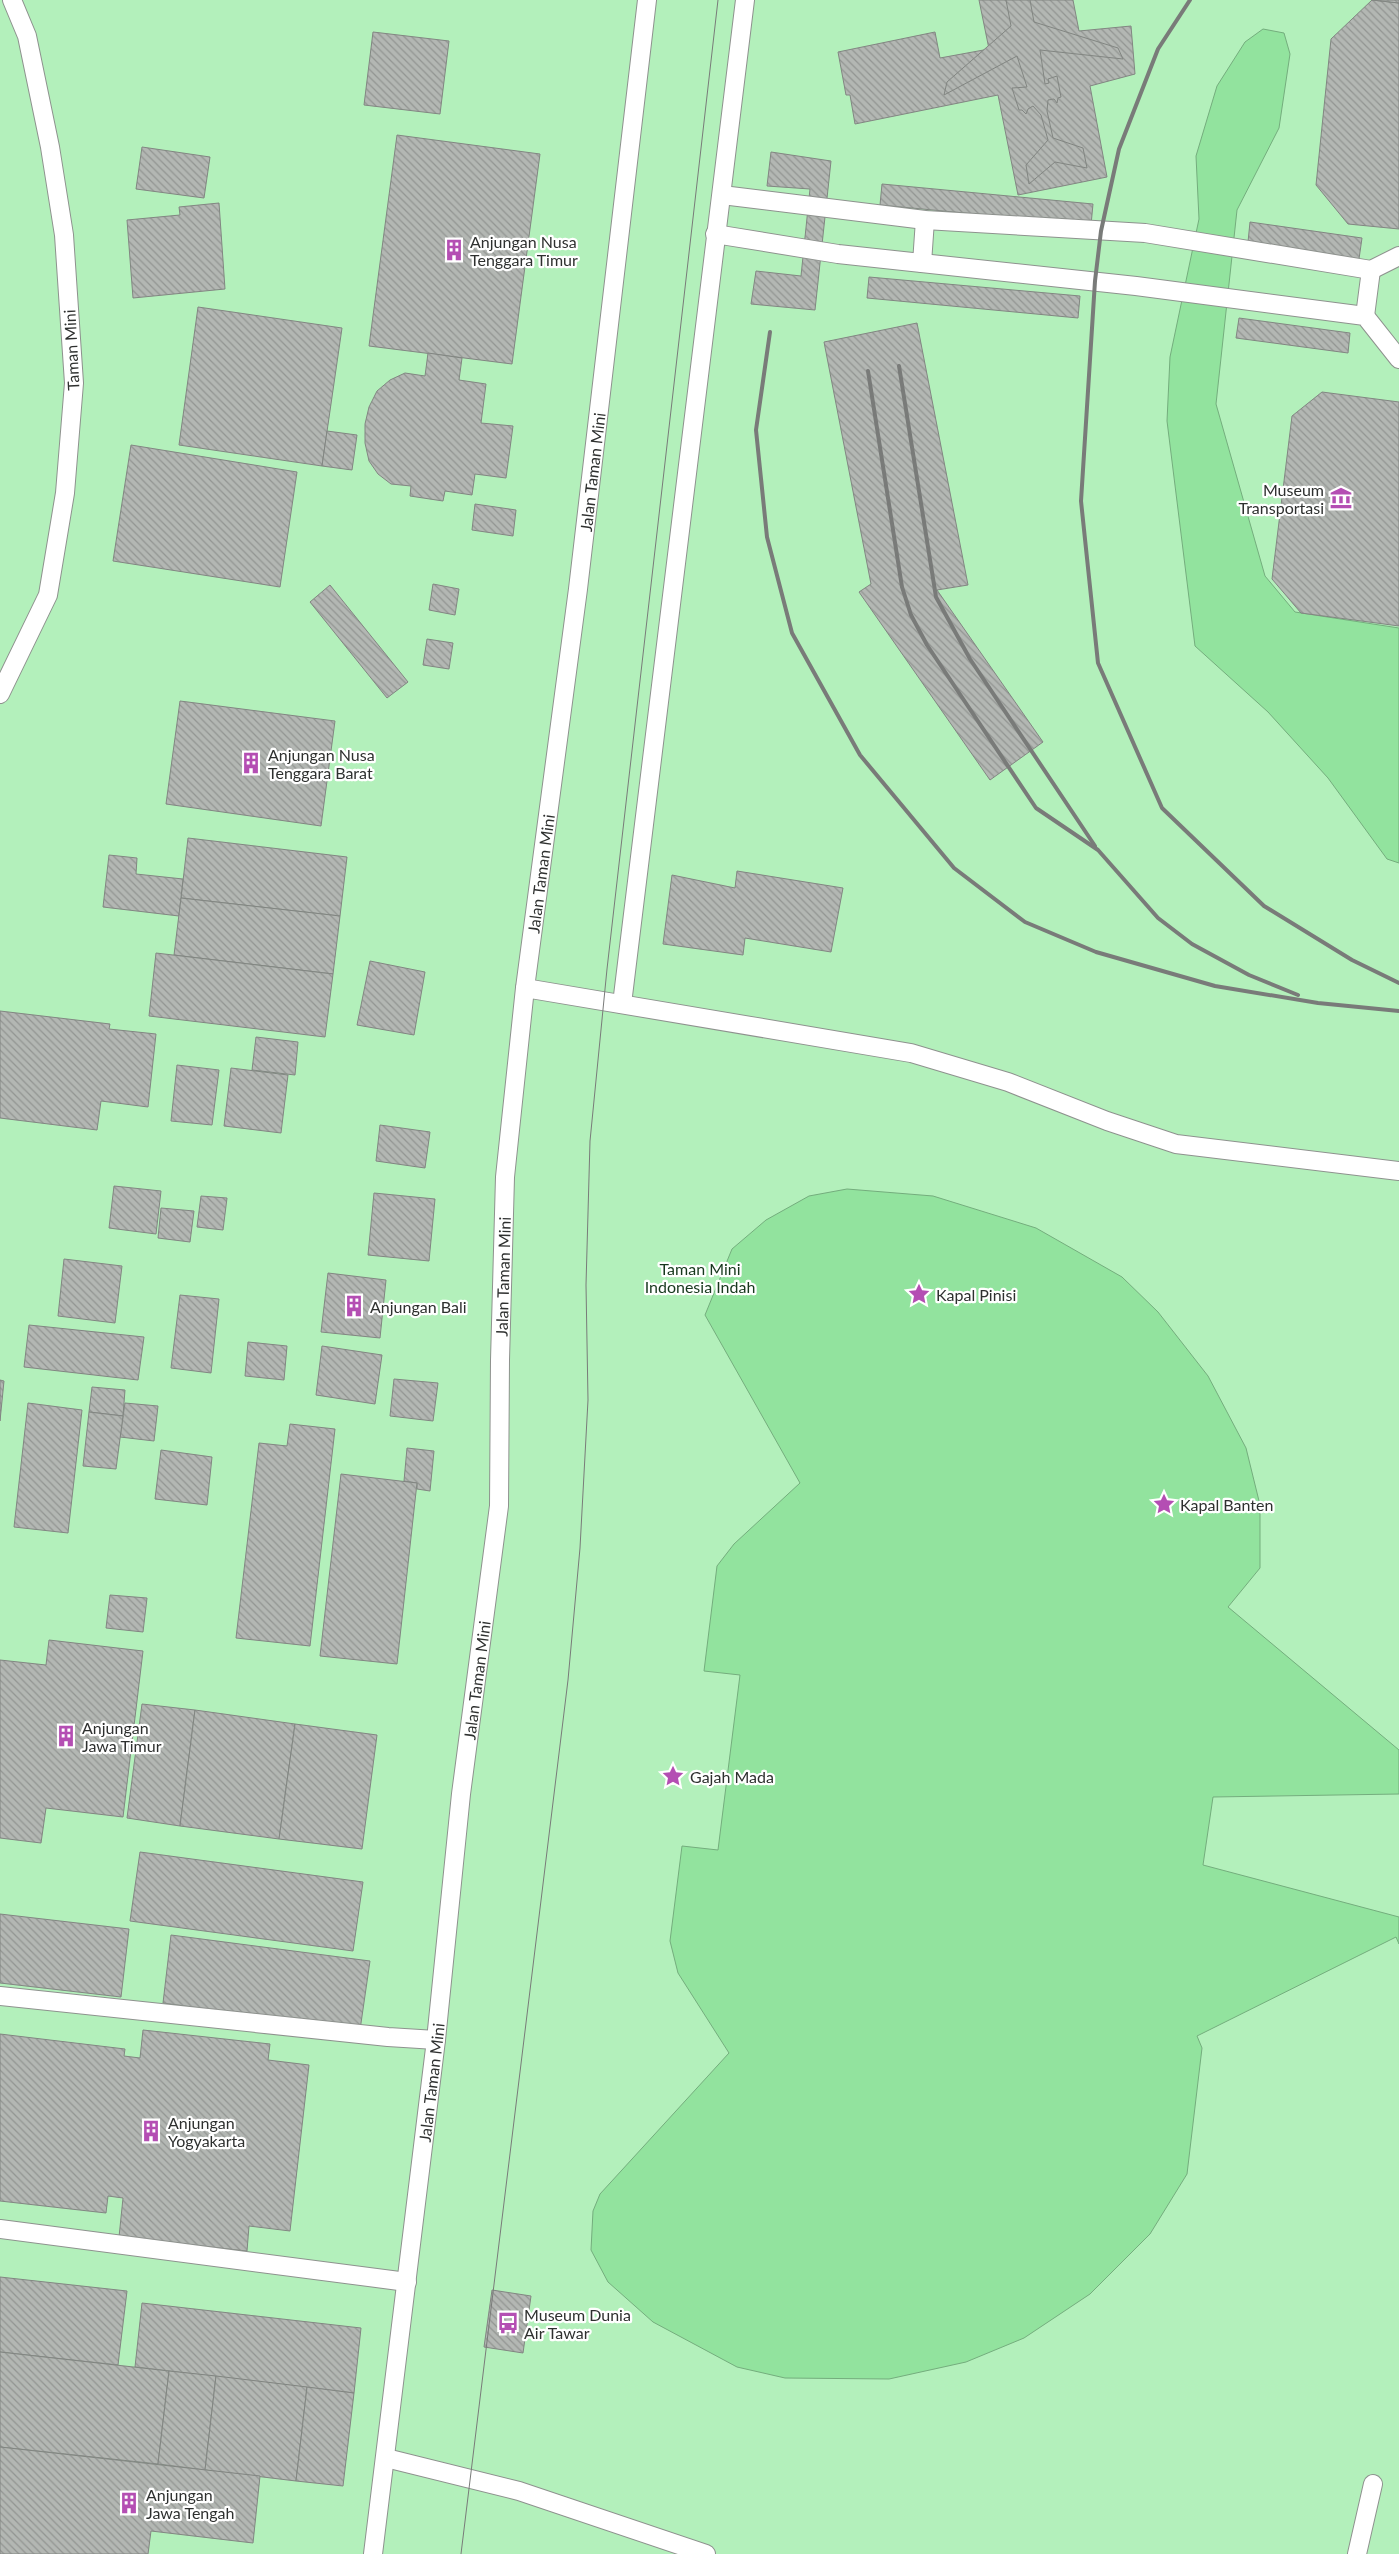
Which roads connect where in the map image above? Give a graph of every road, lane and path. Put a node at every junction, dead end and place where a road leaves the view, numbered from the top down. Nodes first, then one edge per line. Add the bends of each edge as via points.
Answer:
1 (12, 0) edge
2 (647, 0) edge
3 (745, 0) edge
4 (722, 195) junction
5 (925, 220) junction
6 (715, 234) junction
7 (1399, 256) edge
8 (922, 263) junction
9 (1371, 270) junction
10 (1365, 316) junction
11 (1399, 359) edge
12 (0, 694) edge
13 (525, 988) junction
14 (622, 1004) junction
15 (1399, 1171) edge
16 (0, 1996) edge
17 (436, 2040) junction
18 (0, 2229) edge
19 (407, 2282) junction
20 (386, 2458) junction
21 (1373, 2484) dead end
22 (373, 2554) edge
23 (706, 2554) edge
24 (1357, 2554) edge

1 - 12 lane, Taman Mini via 27,36 52,157 64,235 74,383 65,493 48,595
2 - 13 lane, Jalan Taman Mini via 578,589
3 - 4 lane
4 - 5 lane
4 - 6 lane
5 - 8 lane
5 - 9 lane via 1144,234
6 - 8 lane via 838,254
6 - 14 lane
7 - 9 lane
8 - 10 lane via 1136,286
9 - 10 lane
10 - 11 lane
13 - 14 lane
13 - 17 lane, Jalan Taman Mini via 505,1177 498,1506 461,1794
14 - 15 lane via 911,1053 1008,1082 1176,1144
16 - 17 lane
17 - 19 lane, Jalan Taman Mini
18 - 19 lane
19 - 20 lane, Jalan Taman Mini
20 - 22 lane, Jalan Taman Mini
20 - 23 lane via 519,2491
21 - 24 lane

